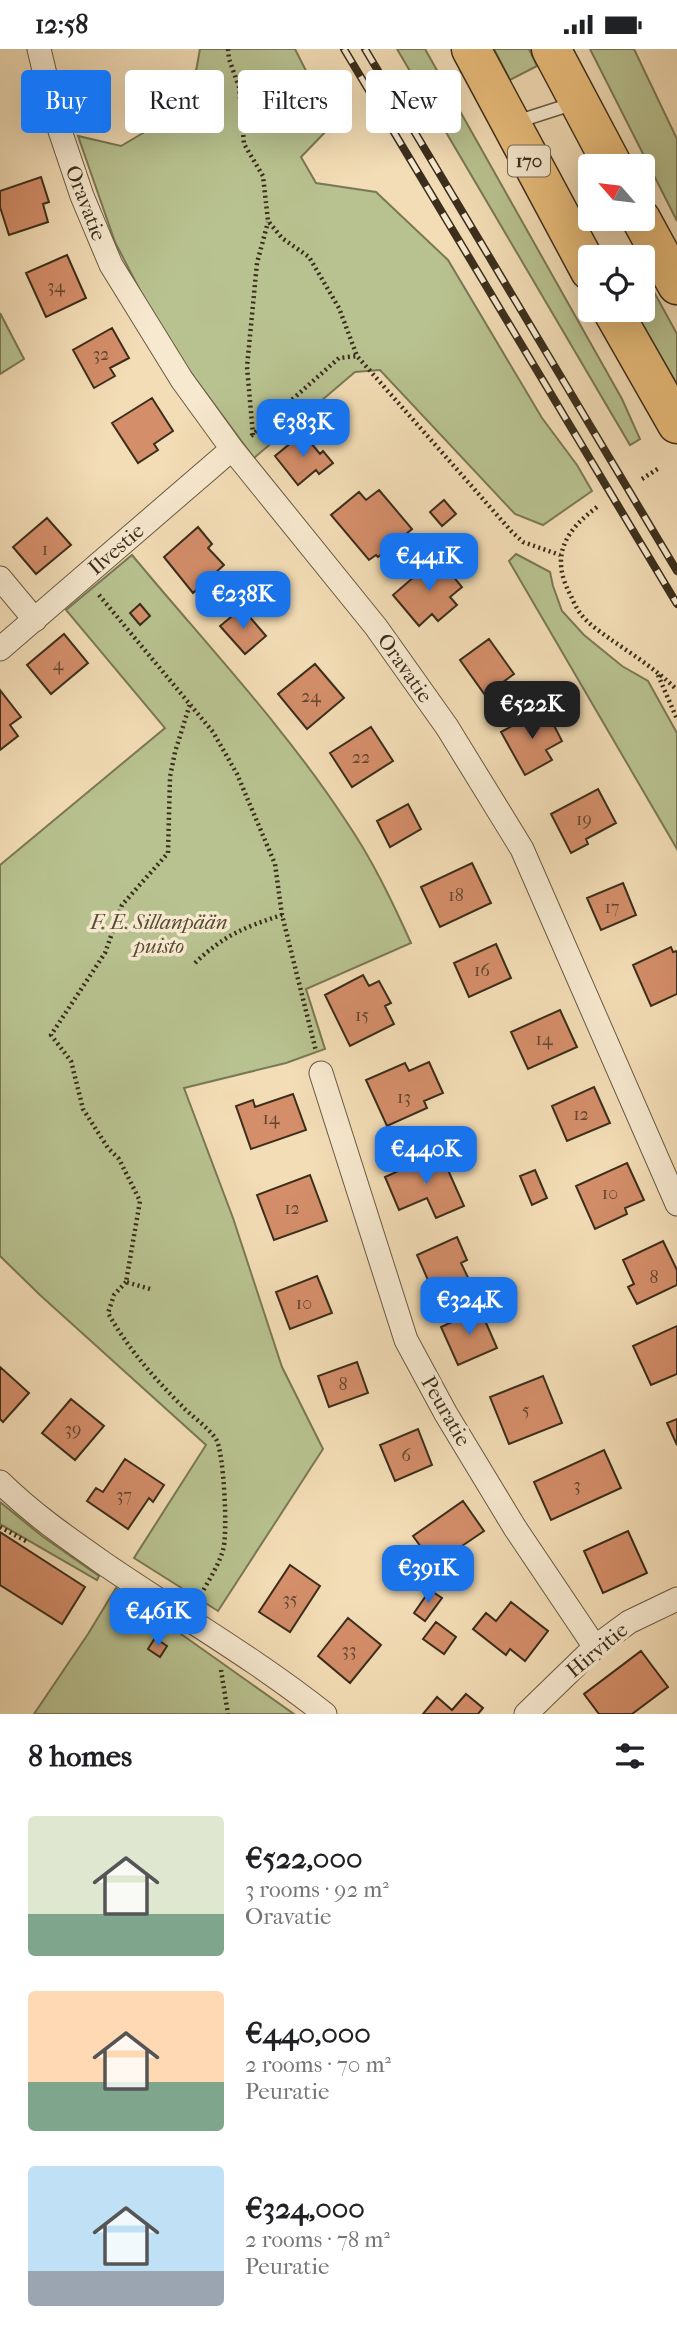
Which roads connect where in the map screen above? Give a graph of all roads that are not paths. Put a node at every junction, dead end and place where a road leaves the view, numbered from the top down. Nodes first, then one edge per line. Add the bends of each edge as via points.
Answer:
1 (39, 49) edge
2 (471, 49) edge
3 (551, 49) edge
4 (579, 102) junction
5 (510, 124) junction
6 (607, 154) edge
7 (648, 231) edge
8 (578, 249) edge
9 (677, 285) edge
10 (619, 322) edge
11 (677, 424) edge
12 (232, 449) junction
13 (0, 578) edge
14 (35, 620) junction
15 (0, 649) edge
16 (321, 1073) road end
17 (677, 1204) edge
18 (0, 1482) edge
19 (677, 1599) edge
20 (595, 1647) junction
21 (326, 1714) edge
22 (526, 1714) edge

1 - 12 street, Oravatie via 55,116 111,265 182,380
2 - 5 highway, 170
3 - 4 highway
4 - 5 lane
4 - 6 highway
5 - 8 highway, 170
7 - 9 highway
10 - 11 highway
12 - 14 street, Ilvestie
12 - 17 street, Oravatie via 376,627 447,727 522,849
13 - 14 street
14 - 15 street, Ilvestie
16 - 20 street, Peuratie via 406,1340 515,1528
18 - 21 street via 38,1518 284,1681
19 - 20 street, Hirvitie via 629,1622
20 - 22 street, Hirvitie

